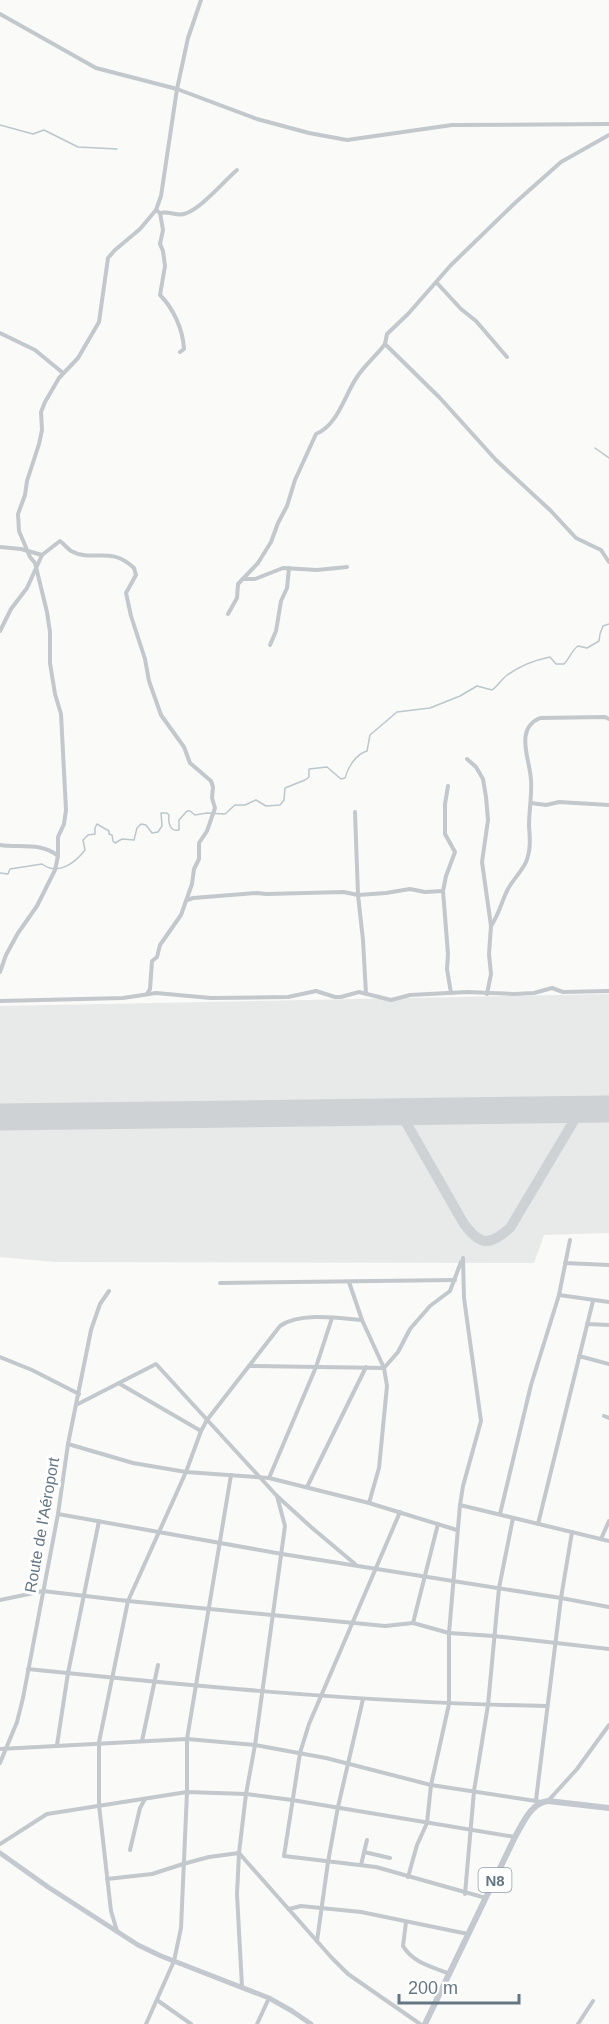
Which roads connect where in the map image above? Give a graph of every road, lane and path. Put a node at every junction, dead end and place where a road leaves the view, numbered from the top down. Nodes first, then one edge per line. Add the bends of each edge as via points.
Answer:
1 (201, 0) edge
2 (0, 14) edge
3 (177, 89) junction
4 (609, 124) edge
5 (609, 135) edge
6 (237, 170) dead end
7 (158, 211) junction
8 (437, 283) junction
9 (0, 333) edge
10 (386, 344) junction
11 (180, 352) dead end
12 (507, 357) dead end
13 (63, 373) junction
14 (0, 547) edge
15 (28, 551) junction
16 (42, 555) junction
17 (609, 562) edge
18 (36, 566) junction
19 (347, 567) dead end
20 (289, 568) junction
21 (243, 579) junction
22 (228, 614) dead end
23 (0, 631) edge
24 (270, 645) dead end
25 (609, 719) edge
26 (467, 759) dead end
27 (448, 786) dead end
28 (531, 803) junction
29 (609, 805) edge
30 (355, 812) dead end
31 (0, 845) edge
32 (58, 856) junction
33 (443, 891) junction
34 (358, 895) junction
35 (187, 900) junction
36 (491, 926) junction
37 (0, 972) edge
38 (609, 992) edge
39 (451, 993) junction
40 (147, 994) junction
41 (366, 994) junction
42 (487, 994) junction
43 (0, 1001) edge
44 (570, 1240) dead end
45 (565, 1263) junction
46 (609, 1264) edge
47 (455, 1280) junction
48 (350, 1282) junction
49 (220, 1283) dead end
50 (108, 1291) dead end
51 (559, 1295) junction
52 (593, 1301) junction
53 (609, 1302) edge
54 (332, 1317) junction
55 (362, 1320) junction
56 (587, 1324) junction
57 (609, 1325) edge
58 (579, 1356) junction
59 (0, 1357) edge
60 (609, 1364) edge
61 (248, 1366) junction
62 (316, 1367) junction
63 (366, 1367) junction
64 (384, 1368) junction
65 (119, 1384) junction
66 (79, 1394) junction
67 (77, 1404) junction
68 (604, 1416) dead end
69 (609, 1418) edge
70 (207, 1420) junction
71 (201, 1431) junction
72 (68, 1444) junction
73 (186, 1472) junction
74 (231, 1475) junction
75 (261, 1478) junction
76 (269, 1478) junction
77 (307, 1487) junction
78 (277, 1496) junction
79 (369, 1503) junction
80 (460, 1505) junction
81 (399, 1512) junction
82 (58, 1514) junction
83 (500, 1514) junction
84 (513, 1518) junction
85 (99, 1521) junction
86 (609, 1521) edge
87 (438, 1524) junction
88 (538, 1524) junction
89 (457, 1530) junction
90 (159, 1532) junction
91 (572, 1532) junction
92 (601, 1539) junction
93 (609, 1541) edge
94 (220, 1543) junction
95 (282, 1554) junction
96 (356, 1566) junction
97 (375, 1569) junction
98 (425, 1576) junction
99 (453, 1581) junction
100 (498, 1588) junction
101 (43, 1591) junction
102 (85, 1596) junction
103 (561, 1598) junction
104 (0, 1600) edge
105 (128, 1601) junction
106 (609, 1607) edge
107 (209, 1608) junction
108 (274, 1615) junction
109 (353, 1622) junction
110 (413, 1623) junction
111 (449, 1633) junction
112 (494, 1636) junction
113 (555, 1642) junction
114 (609, 1649) edge
115 (158, 1665) dead end
116 (28, 1669) junction
117 (68, 1673) junction
118 (112, 1676) junction
119 (154, 1680) junction
120 (196, 1684) junction
121 (263, 1690) junction
122 (322, 1696) junction
123 (363, 1699) junction
124 (448, 1704) junction
125 (488, 1705) junction
126 (547, 1706) junction
127 (609, 1725) edge
128 (187, 1739) junction
129 (141, 1741) junction
130 (99, 1742) junction
131 (57, 1745) junction
132 (255, 1745) junction
133 (6, 1748) junction
134 (0, 1749) edge
135 (300, 1753) junction
136 (0, 1763) edge
137 (347, 1764) junction
138 (431, 1785) junction
139 (474, 1791) junction
140 (187, 1792) junction
141 (246, 1794) junction
142 (145, 1798) junction
143 (292, 1800) junction
144 (542, 1801) junction
145 (99, 1805) junction
146 (338, 1807) junction
147 (609, 1808) edge
148 (427, 1823) junction
149 (471, 1830) junction
150 (515, 1837) junction
151 (367, 1840) dead end
152 (0, 1844) edge
153 (130, 1850) dead end
154 (364, 1852) junction
155 (0, 1853) edge
156 (239, 1853) junction
157 (390, 1858) dead end
158 (328, 1862) junction
159 (183, 1863) junction
160 (361, 1865) junction
161 (408, 1877) junction
162 (107, 1879) junction
163 (465, 1894) junction
164 (486, 1898) junction
165 (322, 1907) junction
166 (289, 1909) junction
167 (406, 1922) junction
168 (118, 1932) junction
169 (469, 1934) junction
170 (317, 1941) junction
171 (174, 1961) junction
172 (450, 1974) junction
173 (242, 1987) junction
174 (268, 1998) junction
175 (157, 2000) junction
176 (593, 2001) dead end
177 (146, 2024) edge
178 (191, 2024) edge
179 (257, 2024) edge
180 (311, 2024) edge
181 (420, 2024) edge
182 (425, 2024) edge
183 (578, 2024) edge

1 - 3 street
2 - 3 street via 96,68
3 - 4 street via 257,119 346,140 452,125
3 - 7 street
5 - 8 street via 561,162 471,245
6 - 7 street via 190,212 176,215
7 - 11 street via 165,266 160,295 176,320 184,344
7 - 13 street via 108,258 99,322 78,358
8 - 10 street via 387,334
8 - 12 street
9 - 13 street via 35,350
10 - 17 street via 496,460 576,538 601,550
10 - 21 street via 357,376 325,430 316,434 271,543
13 - 15 street via 41,412 39,444 18,514 19,531
14 - 15 street
15 - 16 street
15 - 18 street
16 - 18 street
16 - 35 street via 60,541 79,553 120,556 134,568 135,575 126,593 161,715 184,747 190,763 212,781 213,787 215,808 199,843 199,860
18 - 23 street
18 - 32 street via 50,632 55,694 62,714 66,810 58,837
19 - 20 street
20 - 21 street
20 - 24 street
21 - 22 street
25 - 28 street via 551,717 532,722 525,738
26 - 36 street via 483,779 486,797 488,820 482,862
27 - 33 street via 444,834 455,852
28 - 29 street
28 - 36 street via 528,856
30 - 34 street
31 - 32 street via 43,847
32 - 37 street via 56,868
33 - 34 street via 410,889
33 - 39 street
34 - 35 street via 257,893
34 - 41 street
35 - 40 street via 152,961
36 - 42 street
38 - 42 street via 563,992 552,988 534,993
39 - 41 street via 410,994 391,999
39 - 42 street
40 - 41 street via 247,998 288,997 316,991 335,997
40 - 43 street
44 - 45 street
45 - 46 street
45 - 51 street
47 - 48 street
47 - 64 street via 450,1291 410,1329
47 - 80 street via 463,1258 464,1299 480,1421
48 - 49 street
48 - 55 street
50 - 66 street, Route de l'Aéroport via 91,1330
51 - 52 street
51 - 83 street via 531,1386
52 - 53 street
52 - 56 street
54 - 55 street
54 - 61 street via 289,1320
54 - 62 street
55 - 64 street
56 - 57 street
56 - 58 street
58 - 60 street
58 - 88 street
59 - 66 street
61 - 62 street
61 - 70 street
62 - 63 street
62 - 76 street
63 - 64 street
63 - 77 street
64 - 79 street via 387,1386 379,1468
65 - 67 street
65 - 70 street via 156,1364
65 - 71 street
66 - 67 street, Route de l'Aéroport
67 - 72 street, Route de l'Aéroport
68 - 69 street
70 - 71 street
70 - 75 street
71 - 73 street
72 - 73 street via 133,1463
72 - 82 street, Route de l'Aéroport
73 - 74 street
73 - 90 street
74 - 75 street
74 - 94 street
75 - 76 street
75 - 78 street
76 - 77 street
77 - 79 street
78 - 95 street via 285,1526
78 - 96 street
79 - 81 street
80 - 83 street
80 - 89 street
81 - 87 street
81 - 97 street
82 - 85 street
82 - 101 street, Route de l'Aéroport
83 - 84 street
84 - 88 street
84 - 100 street
85 - 90 street
85 - 102 street
86 - 92 street
87 - 89 street
87 - 98 street
88 - 91 street
89 - 99 street
90 - 94 street
90 - 105 street
91 - 92 street
91 - 103 street
92 - 93 street
94 - 95 street
94 - 107 street
95 - 96 street
95 - 108 street
96 - 97 street
97 - 98 street
97 - 109 street
98 - 99 street
98 - 110 street
99 - 100 street
99 - 111 street
100 - 103 street
100 - 112 street
101 - 102 street
101 - 104 street
101 - 116 street, Route de l'Aéroport
102 - 105 street
102 - 117 street
103 - 106 street
103 - 113 street
105 - 107 street
105 - 118 street
107 - 108 street
107 - 120 street
108 - 109 street
108 - 121 street
109 - 110 street via 385,1626
109 - 122 street
110 - 111 street
111 - 112 street
111 - 124 street
112 - 113 street
112 - 125 street
113 - 114 street
113 - 126 street
115 - 119 street
116 - 117 street
116 - 133 street, Route de l'Aéroport via 17,1722
117 - 118 street
117 - 131 street
118 - 119 street
118 - 130 street
119 - 120 street
119 - 129 street
120 - 121 street
120 - 128 street
121 - 122 street
121 - 132 street
122 - 123 street
122 - 135 street
123 - 124 street
123 - 137 street
124 - 125 street
124 - 138 street
125 - 126 street
125 - 139 street
126 - 144 street
127 - 144 street via 577,1769
128 - 129 street
128 - 132 street
128 - 140 street
129 - 130 street
130 - 131 street
130 - 145 street
131 - 133 street
132 - 135 street
132 - 141 street
133 - 134 street
133 - 136 street, Route de l'Aéroport
135 - 137 street
135 - 143 street
137 - 138 street
137 - 146 street
138 - 139 street
138 - 148 street
139 - 144 street
139 - 149 street
140 - 141 street
140 - 142 street
140 - 159 street
141 - 143 street
141 - 156 street
142 - 145 street
142 - 153 street
143 - 146 street
143 - 158 street via 284,1856
144 - 147 main road
144 - 150 main road, N8 via 532,1809
145 - 152 street via 47,1814
145 - 162 street
146 - 148 street
146 - 158 street
148 - 149 street
148 - 161 street
149 - 150 street
149 - 163 street
150 - 164 main road, N8
151 - 154 street
154 - 157 street
154 - 160 street
155 - 168 street
156 - 159 street
156 - 166 street
156 - 173 street
158 - 160 street
158 - 165 street
159 - 162 street via 152,1874
159 - 171 street via 181,1928
160 - 161 street
161 - 163 street
162 - 168 street
163 - 164 street
164 - 169 main road, N8
165 - 166 street
165 - 167 street
165 - 170 street
166 - 170 street
167 - 169 street
167 - 172 street via 404,1949 416,1960
168 - 171 street
169 - 172 main road, N8
170 - 181 street via 348,1974
171 - 173 street
171 - 175 street
172 - 182 main road, N8
173 - 174 street
174 - 179 street
174 - 180 street
175 - 177 street
175 - 178 street
176 - 183 street

